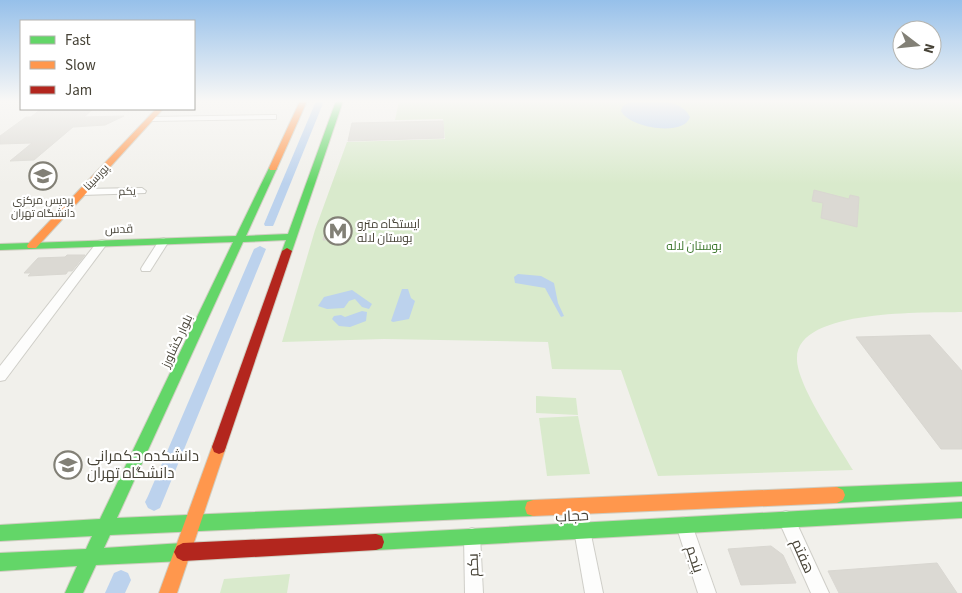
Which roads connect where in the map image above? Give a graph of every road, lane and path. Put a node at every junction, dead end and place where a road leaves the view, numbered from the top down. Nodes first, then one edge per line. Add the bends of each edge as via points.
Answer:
1 (142, 129) edge
2 (291, 129) edge
3 (330, 129) edge
4 (142, 190) dead end
5 (82, 192) junction
6 (292, 237) junction
7 (240, 239) junction
8 (164, 241) junction
9 (102, 243) junction
10 (32, 246) junction
11 (0, 247) edge
12 (146, 269) dead end
13 (0, 376) edge
14 (962, 489) edge
15 (827, 494) junction
16 (962, 510) edge
17 (839, 517) junction
18 (580, 518) junction
19 (786, 519) junction
20 (193, 523) junction
21 (471, 523) junction
22 (684, 525) junction
23 (105, 527) junction
24 (309, 531) junction
25 (0, 533) edge
26 (183, 552) junction
27 (91, 557) junction
28 (0, 562) edge
29 (74, 593) edge
30 (168, 593) edge
31 (474, 593) edge
32 (594, 593) edge
33 (707, 593) edge
34 (820, 593) edge

1 - 5 main road, پورسینا
2 - 7 main road, بلوار کشاورز
3 - 6 main road
4 - 5 street, یکم
5 - 10 main road, پورسینا
6 - 7 main road, قدس
6 - 20 main road
7 - 8 main road, قدس
7 - 23 main road, بلوار کشاورز
8 - 9 main road, قدس
8 - 12 street
9 - 10 main road, قدس
9 - 13 street
10 - 11 main road, قدس
14 - 15 main road, حجاب
15 - 17 main road
15 - 18 main road, حجاب
16 - 17 main road, حجاب
17 - 19 main road, حجاب
18 - 21 main road, حجاب
18 - 21 main road, حجاب
18 - 22 main road, حجاب
18 - 32 street
19 - 22 main road, حجاب
19 - 34 street, هفتم
20 - 23 main road, حجاب
20 - 24 main road, حجاب
20 - 26 main road
21 - 24 main road, حجاب
21 - 24 main road, حجاب
21 - 31 street, یکم
22 - 33 street, پنجم
23 - 25 main road, حجاب
23 - 27 main road, بلوار کشاورز
24 - 26 main road, حجاب
26 - 27 main road, حجاب
26 - 30 main road
27 - 28 main road, حجاب
27 - 29 main road, بلوار کشاورز

